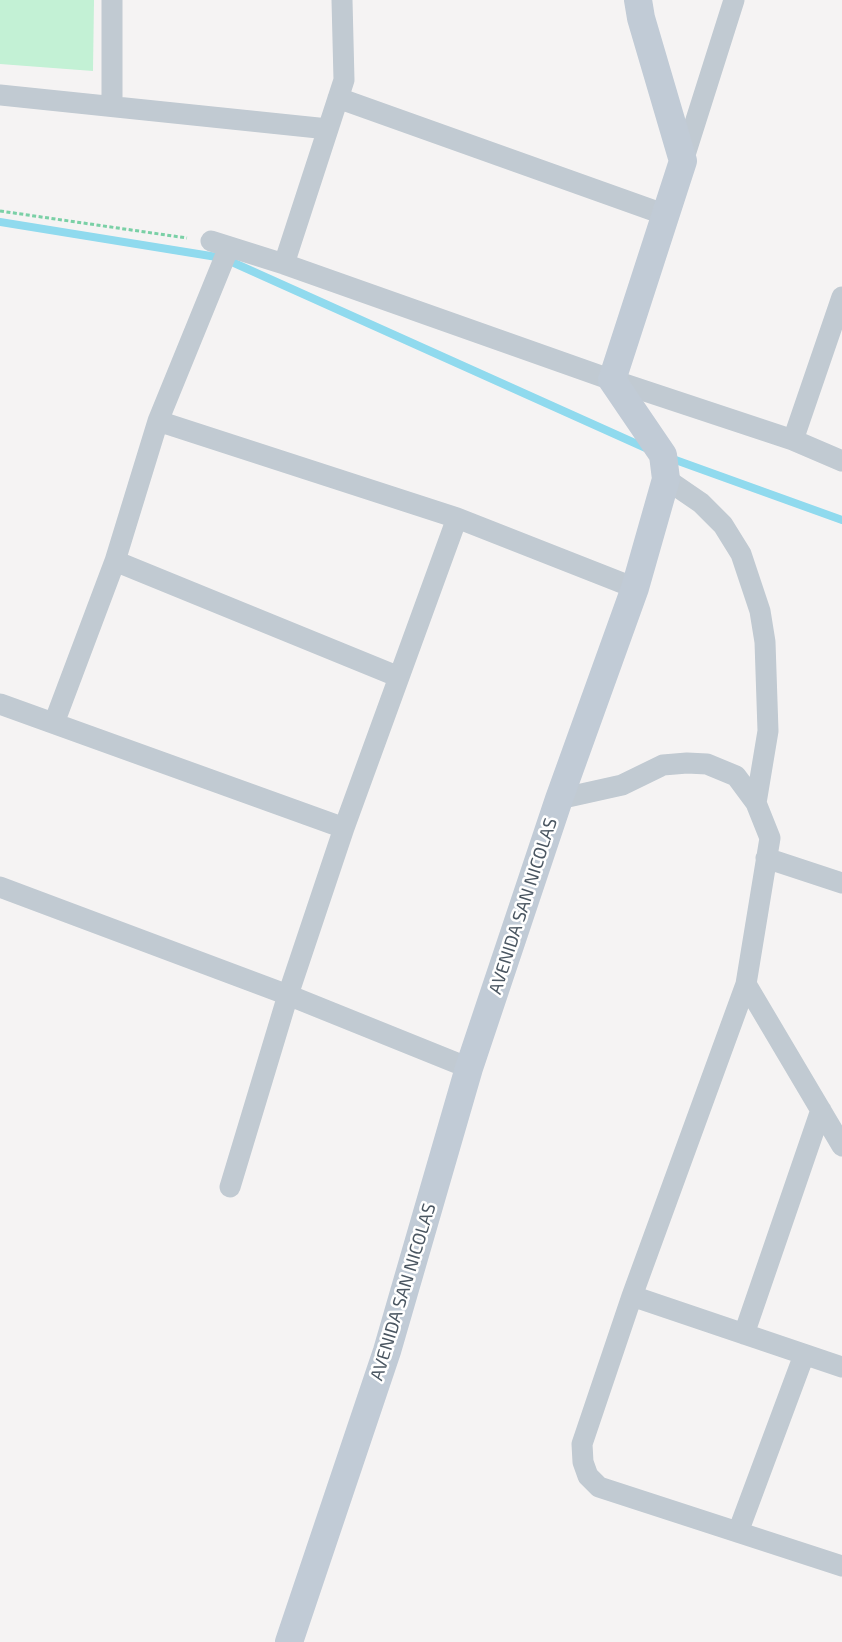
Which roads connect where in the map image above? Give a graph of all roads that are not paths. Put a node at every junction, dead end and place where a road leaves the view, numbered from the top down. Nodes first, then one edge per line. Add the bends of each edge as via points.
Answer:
1 (112, 0) edge
2 (342, 0) edge
3 (623, 0) edge
4 (638, 0) edge
5 (734, 0) edge
6 (0, 95) edge
7 (338, 98) junction
8 (112, 106) junction
9 (328, 129) junction
10 (680, 172) junction
11 (666, 215) junction
12 (284, 264) junction
13 (842, 297) edge
14 (612, 380) junction
15 (158, 421) junction
16 (792, 440) junction
17 (842, 461) edge
18 (666, 479) junction
19 (457, 518) junction
20 (114, 561) junction
21 (635, 588) junction
22 (399, 677) junction
23 (0, 704) edge
24 (54, 723) junction
25 (559, 799) junction
26 (756, 803) junction
27 (344, 828) junction
28 (766, 858) junction
29 (842, 883) edge
30 (0, 887) edge
31 (746, 984) junction
32 (288, 995) junction
33 (469, 1068) junction
34 (821, 1110) junction
35 (842, 1146) edge
36 (230, 1188) dead end
37 (632, 1296) junction
38 (744, 1334) junction
39 (804, 1355) junction
40 (842, 1368) edge
41 (738, 1532) junction
42 (842, 1566) edge
43 (288, 1642) edge

1 - 8 street
2 - 7 street via 344,80
3 - 10 street via 626,22
4 - 10 street
5 - 10 street
6 - 8 street
7 - 9 street
7 - 11 street
8 - 9 street
9 - 12 street
10 - 11 street
11 - 14 street
12 - 14 street
12 - 15 street via 220,244
13 - 16 street
14 - 16 street
14 - 18 street, AVENIDA SAN NICOLAS via 662,456
15 - 19 street
15 - 20 street
16 - 17 street
18 - 21 street, AVENIDA SAN NICOLAS
18 - 26 street via 701,503 723,525 741,554 760,610 765,642 768,731
19 - 21 street
19 - 22 street
20 - 22 street
20 - 24 street
21 - 25 street, AVENIDA SAN NICOLAS
22 - 27 street
23 - 24 street
24 - 27 street
25 - 26 street via 622,785 663,765 687,763 707,764 736,776
25 - 33 street, AVENIDA SAN NICOLAS
26 - 28 street via 770,838
27 - 32 street
28 - 29 street
28 - 31 street
30 - 32 street
31 - 34 street
31 - 37 street
32 - 33 street
32 - 36 street
33 - 43 street, AVENIDA SAN NICOLAS via 387,1351
34 - 35 street
34 - 38 street
37 - 38 street
37 - 41 street via 582,1444 588,1476 599,1487
38 - 39 street
39 - 40 street
39 - 41 street
41 - 42 street

